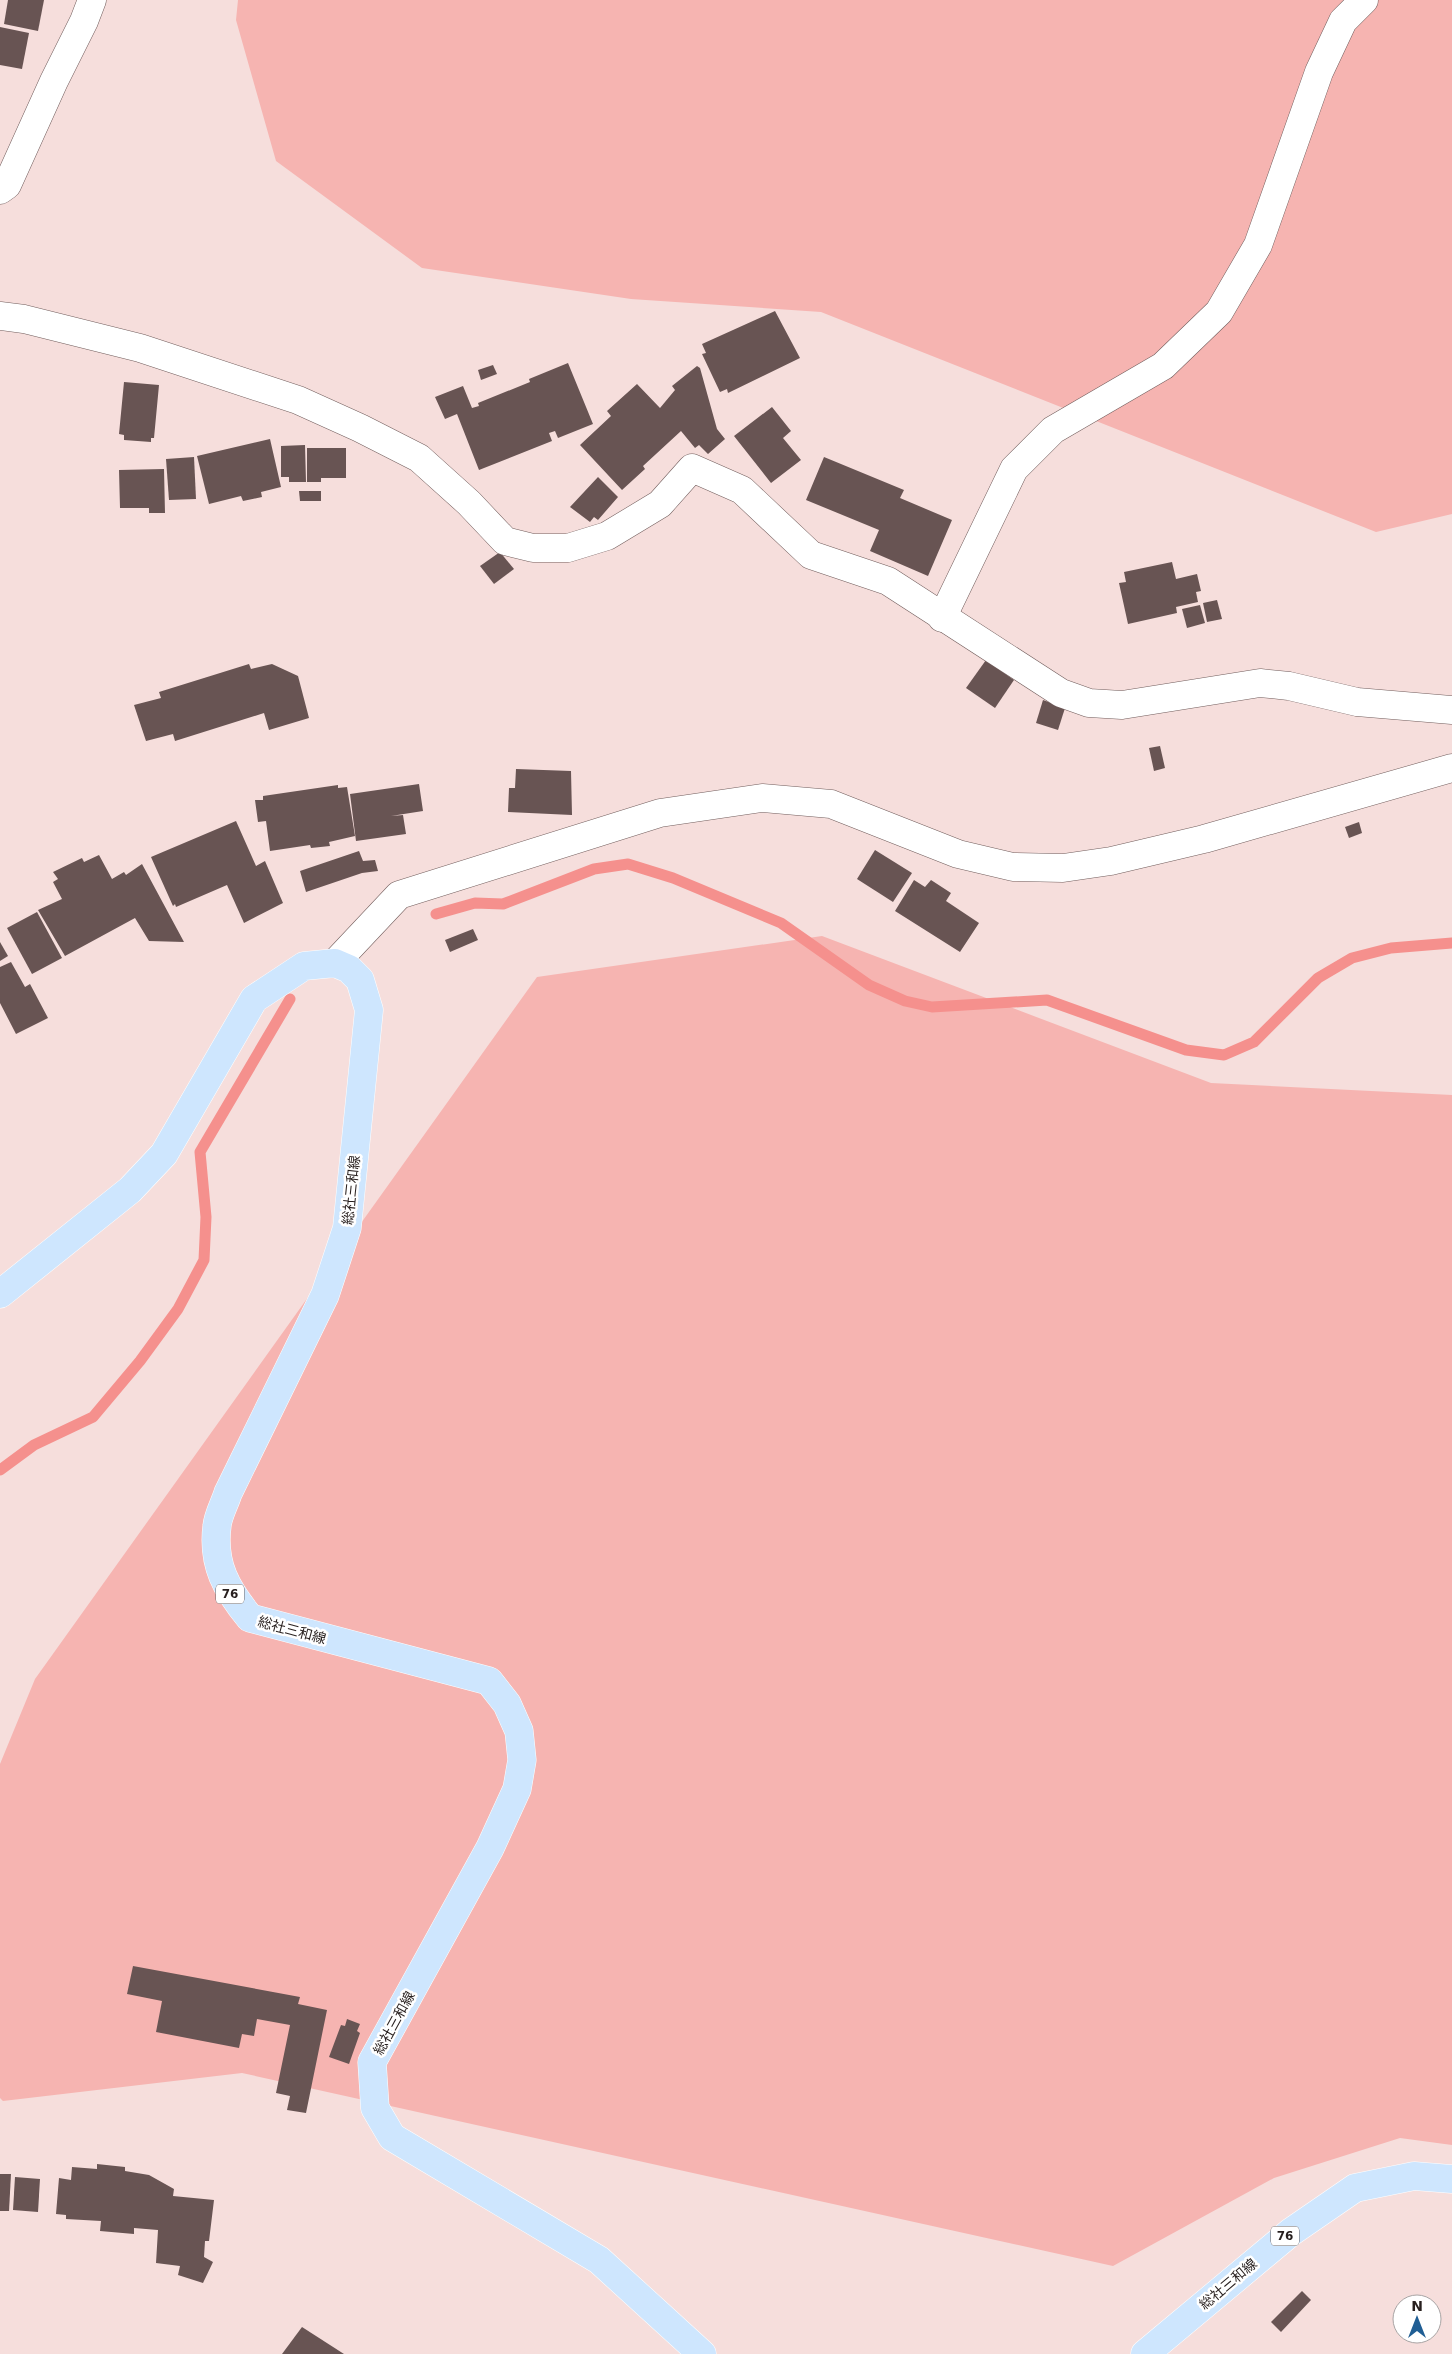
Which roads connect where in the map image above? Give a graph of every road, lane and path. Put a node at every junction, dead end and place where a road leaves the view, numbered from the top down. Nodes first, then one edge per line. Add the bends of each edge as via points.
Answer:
1 (92, 0) edge
2 (1364, 0) edge
3 (0, 190) edge
4 (0, 316) edge
5 (942, 618) junction
6 (1452, 710) edge
7 (1452, 768) edge
8 (335, 963) junction
9 (0, 1294) edge
10 (1452, 2179) edge
11 (702, 2354) edge
12 (1145, 2354) edge

1 - 3 street via 7,185
2 - 5 street via 1343,21 1319,72 1258,245 1220,312 1163,366 1053,430 1014,468
4 - 5 street via 140,348 298,400 419,458 470,502 505,541 533,548 568,548 607,536 660,504 692,468 742,490 812,555 888,581
5 - 6 street via 1061,693 1088,703 1122,705 1260,683 1289,686 1357,702
7 - 8 street via 1204,839 1111,861 1062,868 1013,867 958,854 831,804 762,798 660,813 399,896
8 - 9 main road via 304,966 254,999 164,1154 130,1190
8 - 11 main road, 総社三和線 / 76 via 349,969 360,980 369,1010 347,1228 325,1295 228,1493 217,1525 217,1560 229,1592 250,1618 489,1681 507,1704 519,1731 522,1750 517,1789 490,1848 372,2062 375,2108 392,2137 599,2260
10 - 12 main road, 総社三和線 / 76 via 1414,2176 1355,2188 1291,2232

